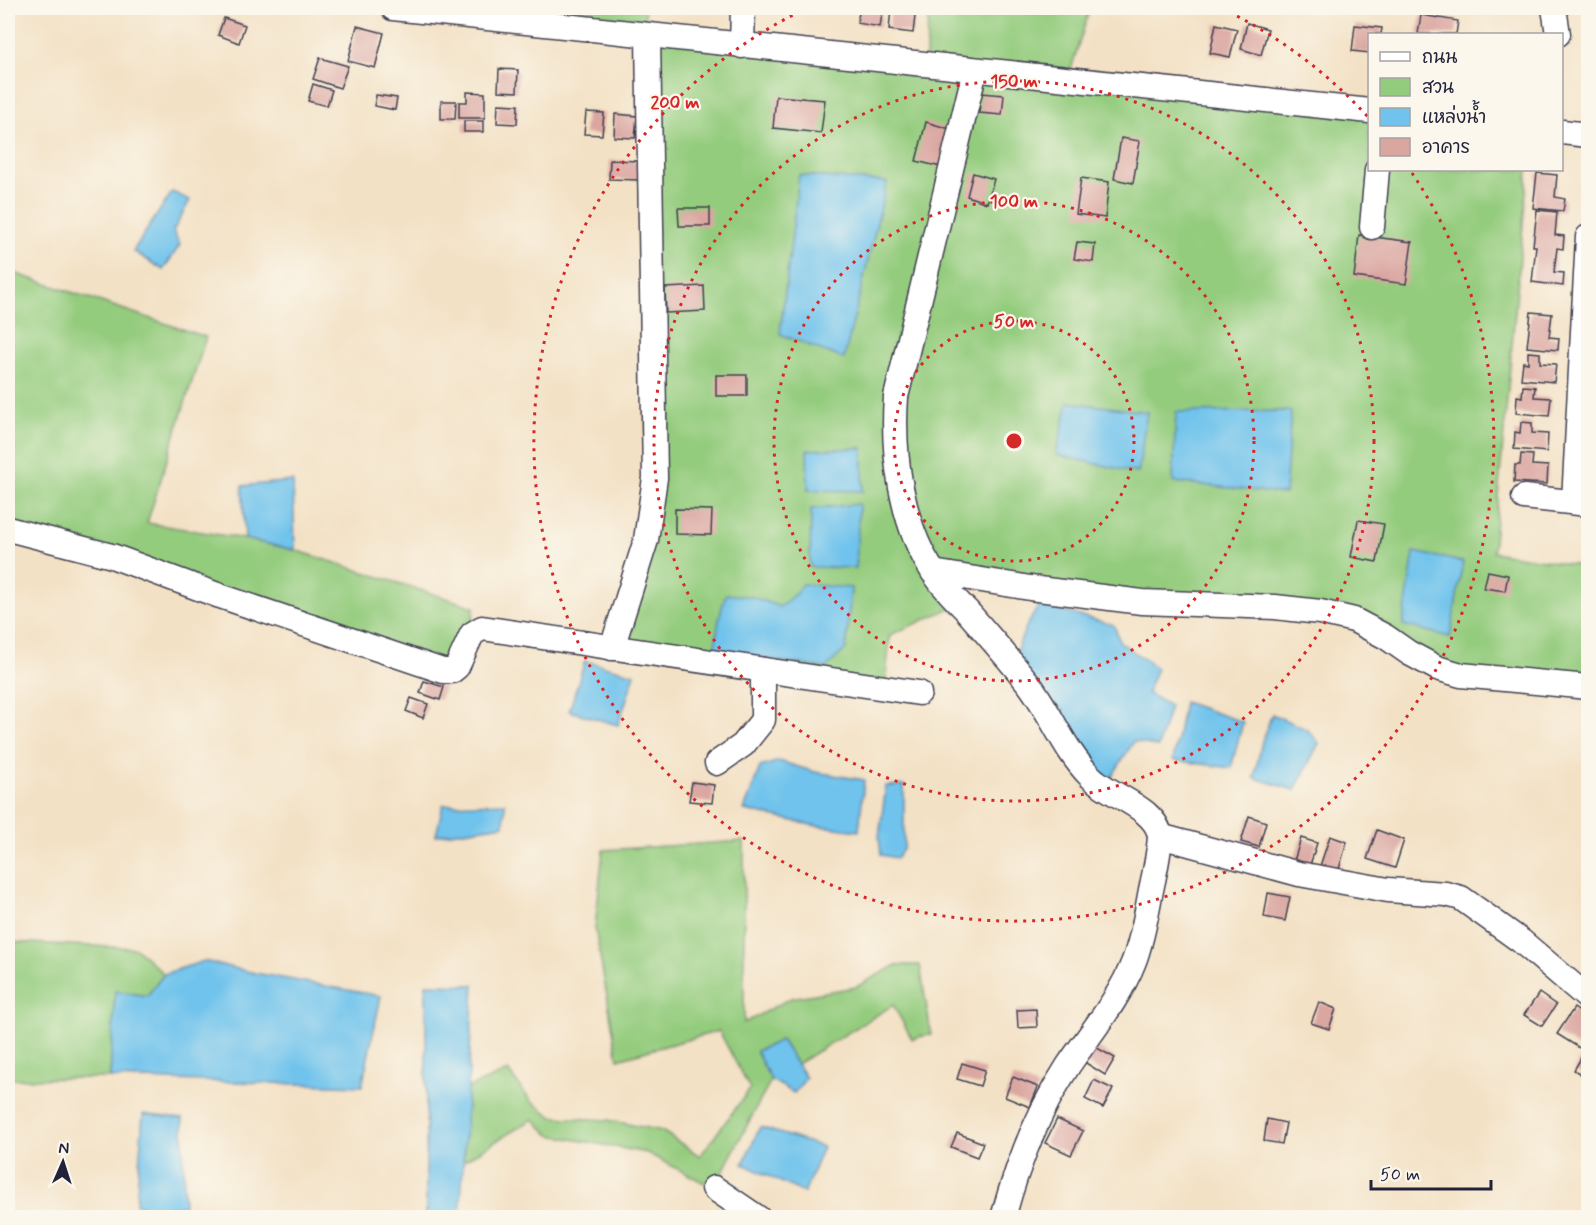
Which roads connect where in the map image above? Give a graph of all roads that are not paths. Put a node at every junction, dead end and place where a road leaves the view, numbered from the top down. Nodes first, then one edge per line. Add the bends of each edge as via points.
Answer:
1 (393, 8) edge
2 (743, 8) edge
3 (1554, 8) edge
4 (1558, 33) edge
5 (648, 36) junction
6 (742, 46) junction
7 (975, 70) junction
8 (1368, 111) edge
9 (1563, 132) edge
10 (1588, 135) edge
11 (1377, 171) edge
12 (1372, 227) dead end
13 (1588, 237) edge
14 (1588, 272) edge
15 (1585, 387) edge
16 (1524, 497) dead end
17 (1581, 503) edge
18 (8, 529) edge
19 (933, 572) junction
20 (612, 648) junction
21 (764, 670) junction
22 (1588, 687) edge
23 (919, 693) dead end
24 (717, 763) dead end
25 (1160, 836) junction
26 (1588, 998) edge
27 (714, 1188) dead end
28 (758, 1218) edge
29 (1003, 1218) edge

1 - 5 street
2 - 6 street
3 - 4 street
5 - 6 street
5 - 20 street via 655,478 646,540
6 - 7 street
7 - 8 street
7 - 19 street via 896,397 895,454 901,489 912,526
9 - 10 street
11 - 12 street
13 - 14 street
14 - 15 street
15 - 17 street
16 - 17 street
18 - 20 street via 112,556 442,671 457,667 472,634 482,628
19 - 22 street via 1142,603 1320,612 1354,620 1437,668 1461,675
19 - 25 street via 1029,684 1077,761 1105,788 1152,818 1159,826
20 - 21 street
21 - 23 street
21 - 24 street via 764,720 743,745
25 - 26 street via 1299,874 1461,898 1521,941
25 - 29 street via 1134,962 1034,1130
27 - 28 street

